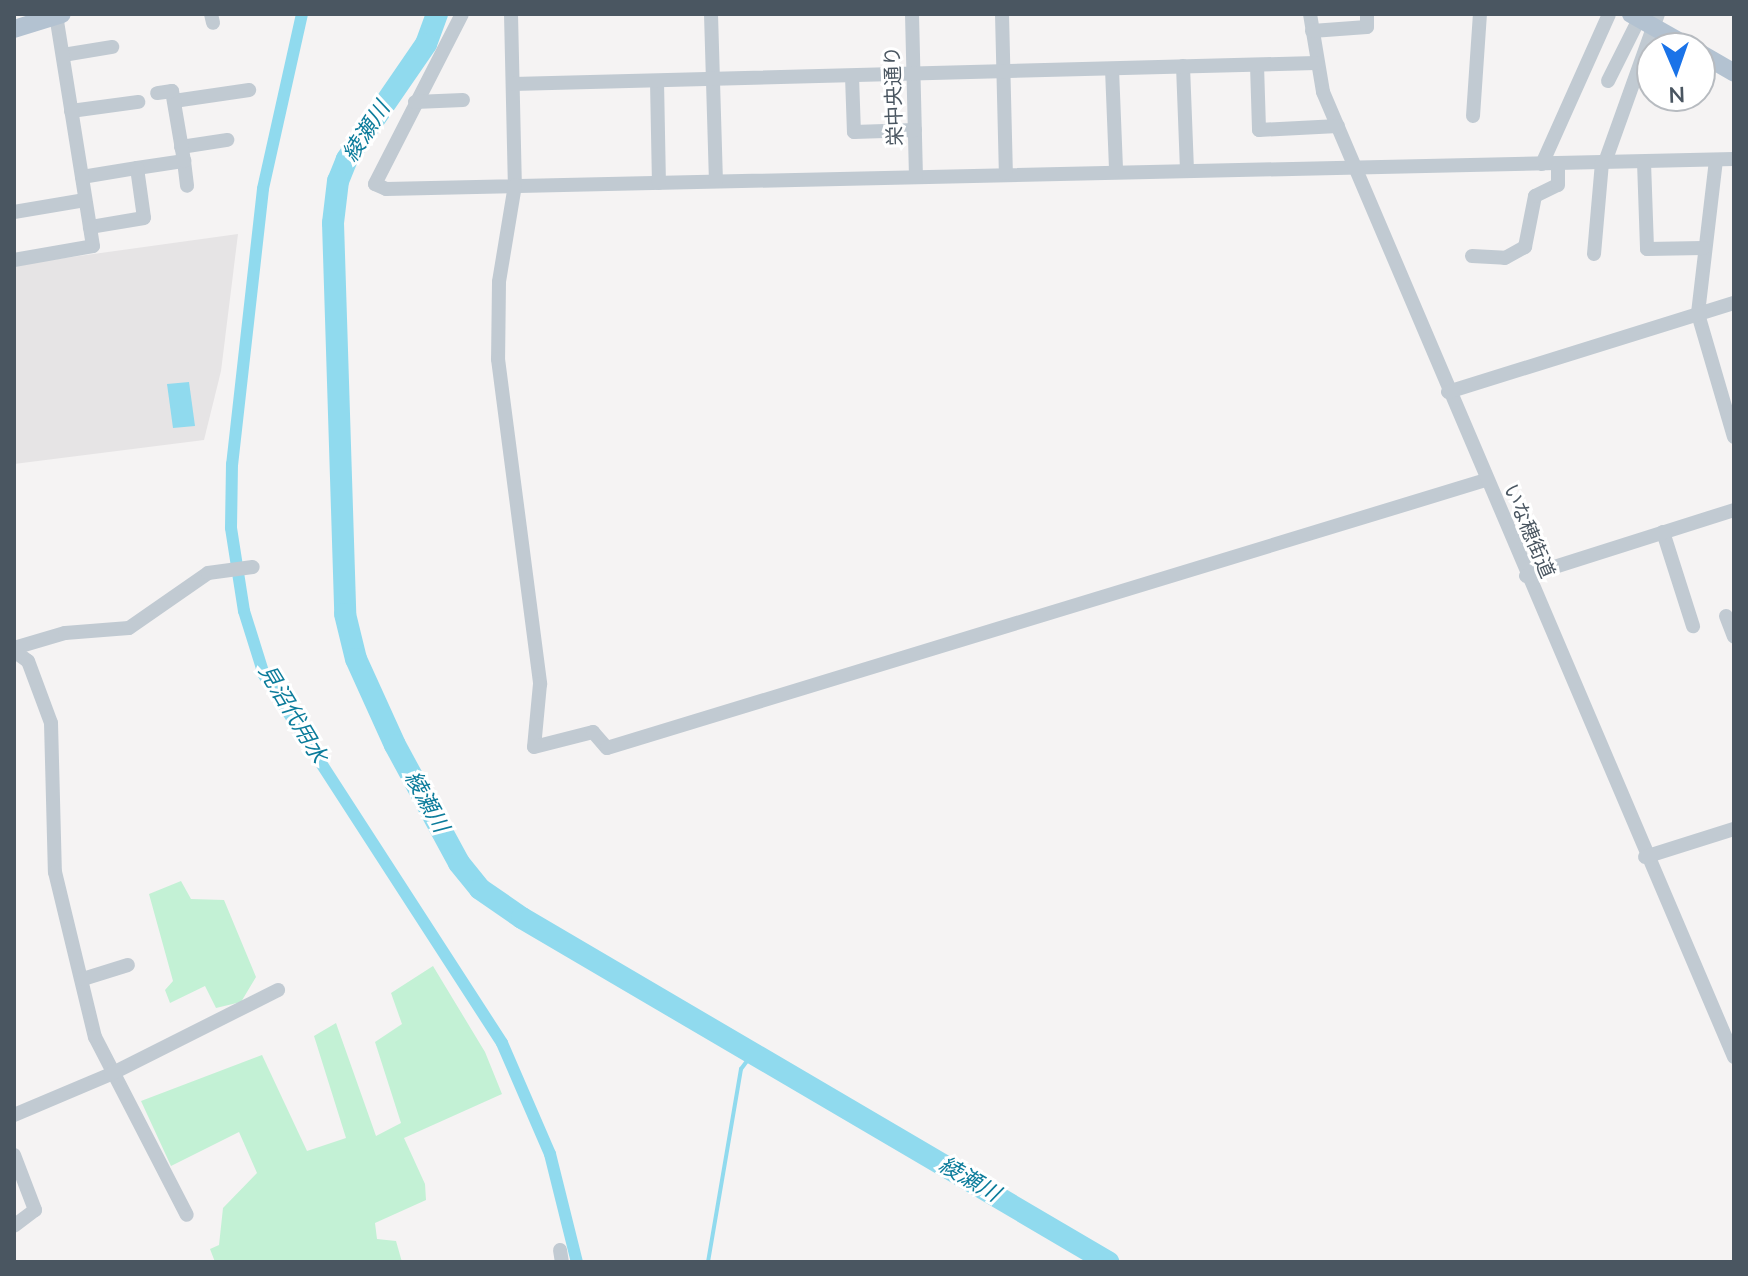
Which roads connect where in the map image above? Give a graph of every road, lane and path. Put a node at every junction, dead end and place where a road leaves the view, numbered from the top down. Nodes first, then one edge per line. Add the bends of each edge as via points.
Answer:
1 (462, 14) edge
2 (511, 14) edge
3 (711, 14) edge
4 (912, 14) edge
5 (1002, 14) edge
6 (1310, 14) edge
7 (1367, 14) edge
8 (1480, 14) edge
9 (1609, 14) edge
10 (58, 15) edge
11 (1646, 18) edge
12 (14, 29) edge
13 (1312, 31) junction
14 (1667, 32) edge
15 (112, 47) dead end
16 (63, 55) junction
17 (1316, 63) junction
18 (1257, 65) junction
19 (1183, 66) junction
20 (1112, 69) junction
21 (1003, 71) junction
22 (913, 74) junction
23 (852, 76) junction
24 (714, 80) junction
25 (657, 81) junction
26 (1608, 81) dead end
27 (513, 84) junction
28 (249, 90) dead end
29 (157, 93) dead end
30 (463, 100) dead end
31 (174, 101) junction
32 (138, 102) dead end
33 (415, 102) junction
34 (71, 111) junction
35 (1473, 116) dead end
36 (1338, 126) junction
37 (915, 130) junction
38 (227, 140) dead end
39 (182, 154) junction
40 (1734, 159) edge
41 (1716, 160) junction
42 (1604, 162) junction
43 (1644, 162) junction
44 (1558, 163) junction
45 (1542, 164) junction
46 (1354, 167) junction
47 (137, 168) junction
48 (1187, 168) junction
49 (1116, 170) junction
50 (1006, 173) junction
51 (82, 177) junction
52 (916, 177) junction
53 (716, 181) junction
54 (659, 183) junction
55 (515, 185) junction
56 (187, 186) dead end
57 (85, 200) junction
58 (14, 212) edge
59 (90, 227) junction
60 (1703, 248) junction
61 (1594, 254) dead end
62 (1472, 256) dead end
63 (14, 260) edge
64 (1734, 303) edge
65 (1698, 314) junction
66 (1448, 392) junction
67 (1734, 437) edge
68 (1486, 480) junction
69 (1734, 510) edge
70 (1663, 532) junction
71 (249, 567) dead end
72 (1526, 576) junction
73 (1726, 616) dead end
74 (1693, 626) dead end
75 (1734, 637) edge
76 (14, 650) edge
77 (1734, 829) edge
78 (1645, 857) junction
79 (128, 965) dead end
80 (83, 979) junction
81 (278, 990) dead end
82 (1732, 1047) edge
83 (111, 1074) junction
84 (14, 1115) edge
85 (14, 1155) edge
86 (18, 1175) edge
87 (187, 1215) dead end
88 (14, 1226) edge

1 - 33 street
2 - 27 street
3 - 24 street
4 - 22 street, 栄中央通り
5 - 21 street
6 - 13 street, いな穂街道
7 - 13 street via 1367,27
8 - 35 street
9 - 45 street
10 - 12 main road
10 - 16 street
11 - 14 main road
11 - 26 street
11 - 42 street
13 - 17 street, いな穂街道
15 - 16 street
16 - 34 street
17 - 18 street
17 - 36 street, いな穂街道
18 - 19 street
18 - 36 street via 1259,130
19 - 20 street
19 - 48 street
20 - 21 street
20 - 49 street
21 - 22 street
21 - 50 street
22 - 23 street
22 - 37 street, 栄中央通り
23 - 24 street
23 - 37 street via 854,132
24 - 25 street
24 - 53 street
25 - 27 street
25 - 54 street
27 - 55 street
28 - 31 street
29 - 31 street via 172,91
30 - 33 street
31 - 39 street
32 - 34 street
33 - 55 street via 375,184 386,189
34 - 51 street
36 - 46 street, いな穂街道
37 - 52 street, 栄中央通り
38 - 39 street
39 - 47 street
39 - 56 street
40 - 41 street
41 - 43 street
41 - 60 street
42 - 43 street
42 - 44 street
42 - 61 street
43 - 60 street via 1647,249
44 - 45 street
44 - 62 street via 1558,185 1535,196 1525,247 1505,258
45 - 46 street
46 - 48 street
46 - 66 street, いな穂街道
47 - 51 street
47 - 59 street via 144,218
48 - 49 street
49 - 50 street
50 - 52 street
51 - 57 street
52 - 53 street
53 - 54 street
54 - 55 street
55 - 68 street via 499,282 498,359 540,684 534,747 593,732 607,748
57 - 58 street
57 - 59 street
59 - 63 street via 93,246
60 - 65 street
64 - 65 street
65 - 66 street
65 - 67 street
66 - 68 street, いな穂街道
68 - 72 street, いな穂街道
69 - 70 street
70 - 72 street
70 - 74 street
71 - 76 street via 199,579 129,628 65,633
72 - 78 street, いな穂街道
73 - 75 street
76 - 80 street via 28,661 51,723 55,872
77 - 78 street
78 - 82 street, いな穂街道
79 - 80 street
80 - 83 street via 95,1037
81 - 83 street
83 - 84 street
83 - 87 street
85 - 86 street
86 - 88 street via 35,1210

